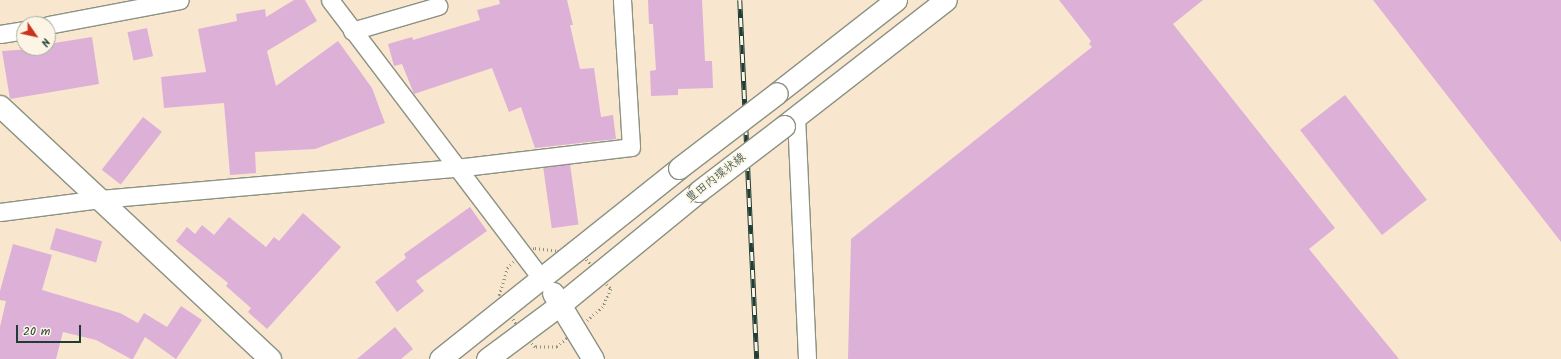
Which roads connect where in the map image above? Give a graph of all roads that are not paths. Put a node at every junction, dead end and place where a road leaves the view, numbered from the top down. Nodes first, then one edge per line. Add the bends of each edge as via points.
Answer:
1 (180, 0) edge
2 (330, 0) edge
3 (622, 0) edge
4 (946, 0) edge
5 (890, 2) edge
6 (438, 6) dead end
7 (56, 23) edge
8 (16, 31) edge
9 (352, 31) junction
10 (0, 34) edge
11 (0, 106) edge
12 (790, 121) junction
13 (456, 168) junction
14 (100, 199) junction
15 (0, 212) edge
16 (542, 280) junction
17 (561, 304) junction
18 (270, 359) edge
19 (440, 359) edge
20 (487, 359) edge
21 (593, 359) edge
22 (807, 359) edge

1 - 7 street
2 - 9 street
3 - 13 street via 631,147
4 - 12 street, 豊田内環状線
5 - 16 street, bridge
6 - 9 street
8 - 10 street
9 - 13 street
11 - 14 street
12 - 17 street, 豊田内環状線, bridge via 699,191
12 - 22 street
13 - 14 street
13 - 16 street
14 - 15 street
14 - 18 street
16 - 17 street
16 - 19 street
17 - 20 street, 豊田内環状線
17 - 21 street

